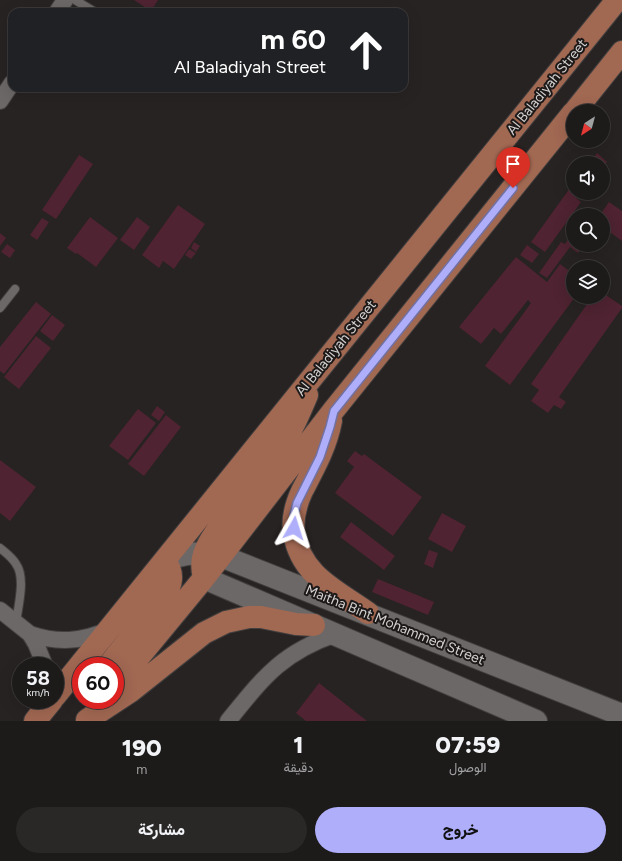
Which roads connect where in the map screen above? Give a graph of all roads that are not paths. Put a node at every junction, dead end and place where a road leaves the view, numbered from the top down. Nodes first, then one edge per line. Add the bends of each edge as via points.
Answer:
1 (75, 0) edge
2 (617, 0) edge
3 (88, 8) edge
4 (622, 52) edge
5 (8, 89) edge
6 (0, 101) edge
7 (580, 104) edge
8 (566, 122) edge
9 (15, 289) dead end
10 (0, 308) edge
11 (315, 374) junction
12 (334, 411) junction
13 (0, 548) edge
14 (212, 555) junction
15 (164, 561) junction
16 (204, 578) junction
17 (0, 610) edge
18 (368, 614) junction
19 (16, 623) junction
20 (314, 625) junction
21 (109, 629) junction
22 (30, 634) junction
23 (336, 634) junction
24 (42, 657) edge
25 (115, 657) edge
26 (124, 675) edge
27 (64, 684) edge
28 (88, 714) edge
29 (622, 715) edge
30 (228, 721) edge
31 (536, 721) edge

1 - 3 lane
2 - 11 main road, Al Baladiyah Street
4 - 7 main road
5 - 6 street
8 - 12 main road
9 - 10 lane
11 - 14 main road via 300,412 280,449 218,529
11 - 15 main road, Al Baladiyah Street
12 - 14 main road
12 - 18 main road via 320,457 297,503 294,515 296,541 306,565 316,576
13 - 19 lane via 13,560 20,572 21,585
14 - 15 main road, Maitha Bint Mohammed Street via 191,553
14 - 16 main road
14 - 18 main road, Maitha Bint Mohammed Street
15 - 21 main road, Al Baladiyah Street
15 - 25 main road via 171,571 172,578 168,590
16 - 20 main road
16 - 26 main road
17 - 19 street
18 - 29 main road, Maitha Bint Mohammed Street
19 - 22 street
20 - 23 main road
20 - 28 main road via 261,617 226,622 204,633 131,691
21 - 22 street via 97,635 70,641 50,640
21 - 27 main road, Al Baladiyah Street
22 - 24 street
23 - 30 street via 307,646 281,662 259,682
23 - 31 main road

